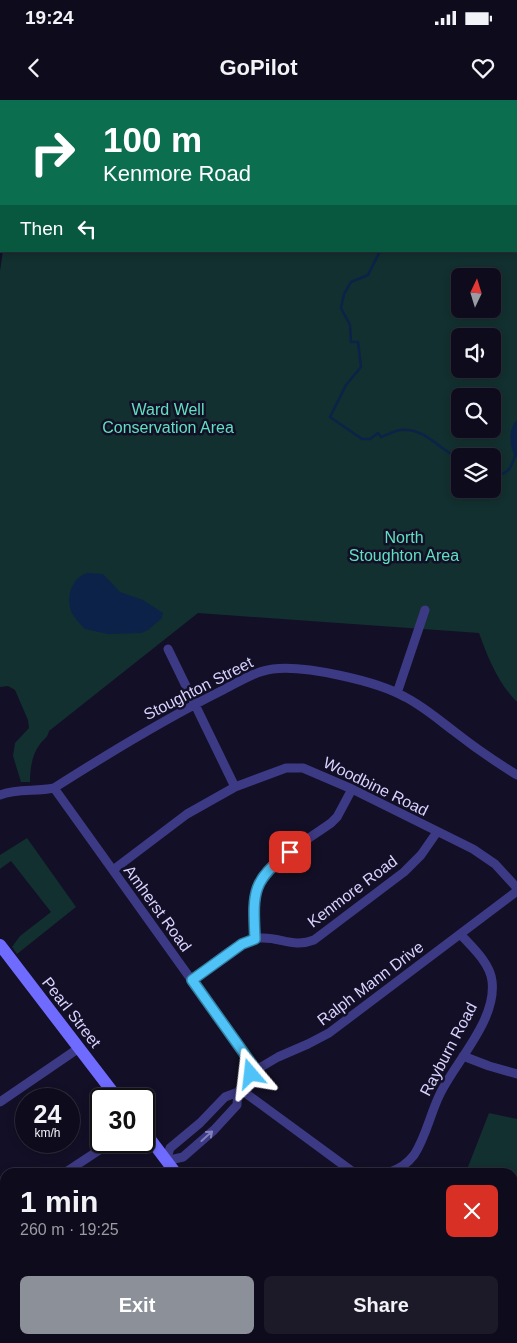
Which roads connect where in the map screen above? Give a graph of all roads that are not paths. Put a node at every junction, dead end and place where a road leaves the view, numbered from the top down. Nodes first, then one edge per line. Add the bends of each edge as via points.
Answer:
1 (425, 610) dead end
2 (168, 649) dead end
3 (397, 692) junction
4 (195, 704) junction
5 (517, 775) edge
6 (235, 787) junction
7 (54, 788) junction
8 (352, 789) junction
9 (0, 795) edge
10 (437, 832) junction
11 (113, 870) junction
12 (517, 889) edge
13 (460, 934) junction
14 (255, 939) junction
15 (1, 950) edge
16 (192, 980) junction
17 (79, 1048) junction
18 (463, 1056) junction
19 (256, 1070) junction
20 (517, 1074) edge
21 (110, 1088) edge
22 (239, 1090) junction
23 (0, 1102) edge
24 (155, 1146) edge
25 (95, 1153) edge
26 (166, 1160) junction
27 (72, 1168) edge
28 (172, 1168) edge
29 (347, 1168) edge
30 (397, 1168) edge

1 - 3 street
2 - 4 street
3 - 4 street, Stoughton Street via 363,680 303,670 272,669
3 - 5 street, Stoughton Street
4 - 6 street
4 - 7 street, Stoughton Street via 134,737
6 - 8 street, Woodbine Road via 286,768 303,768
6 - 11 street, Woodbine Road via 187,814
7 - 9 street, Stoughton Street
7 - 11 street, Amherst Road
8 - 10 street, Woodbine Road
8 - 14 street via 331,823 272,866 263,877 255,896
10 - 12 street, Woodbine Road via 473,849 495,864
10 - 14 street, Kenmore Road via 410,868 314,940 296,944
11 - 16 street, Amherst Road
12 - 13 street, Ralph Mann Drive
13 - 18 street, Rayburn Road via 482,959 492,982 488,1012
13 - 19 street, Ralph Mann Drive via 329,1033
14 - 16 street via 242,944
15 - 17 main road, Pearl Street
16 - 19 street, Amherst Road
17 - 21 main road, Pearl Street
17 - 23 street
18 - 20 street
18 - 30 street, Rayburn Road via 440,1095 413,1156
19 - 22 street, Ralph Mann Drive
22 - 26 street, Ralph Mann Drive via 225,1097 170,1148
26 -> 22 street, Ralph Mann Drive via 183,1157 214,1130 237,1106
22 - 29 street
24 - 26 main road
25 - 27 street
26 - 28 main road

